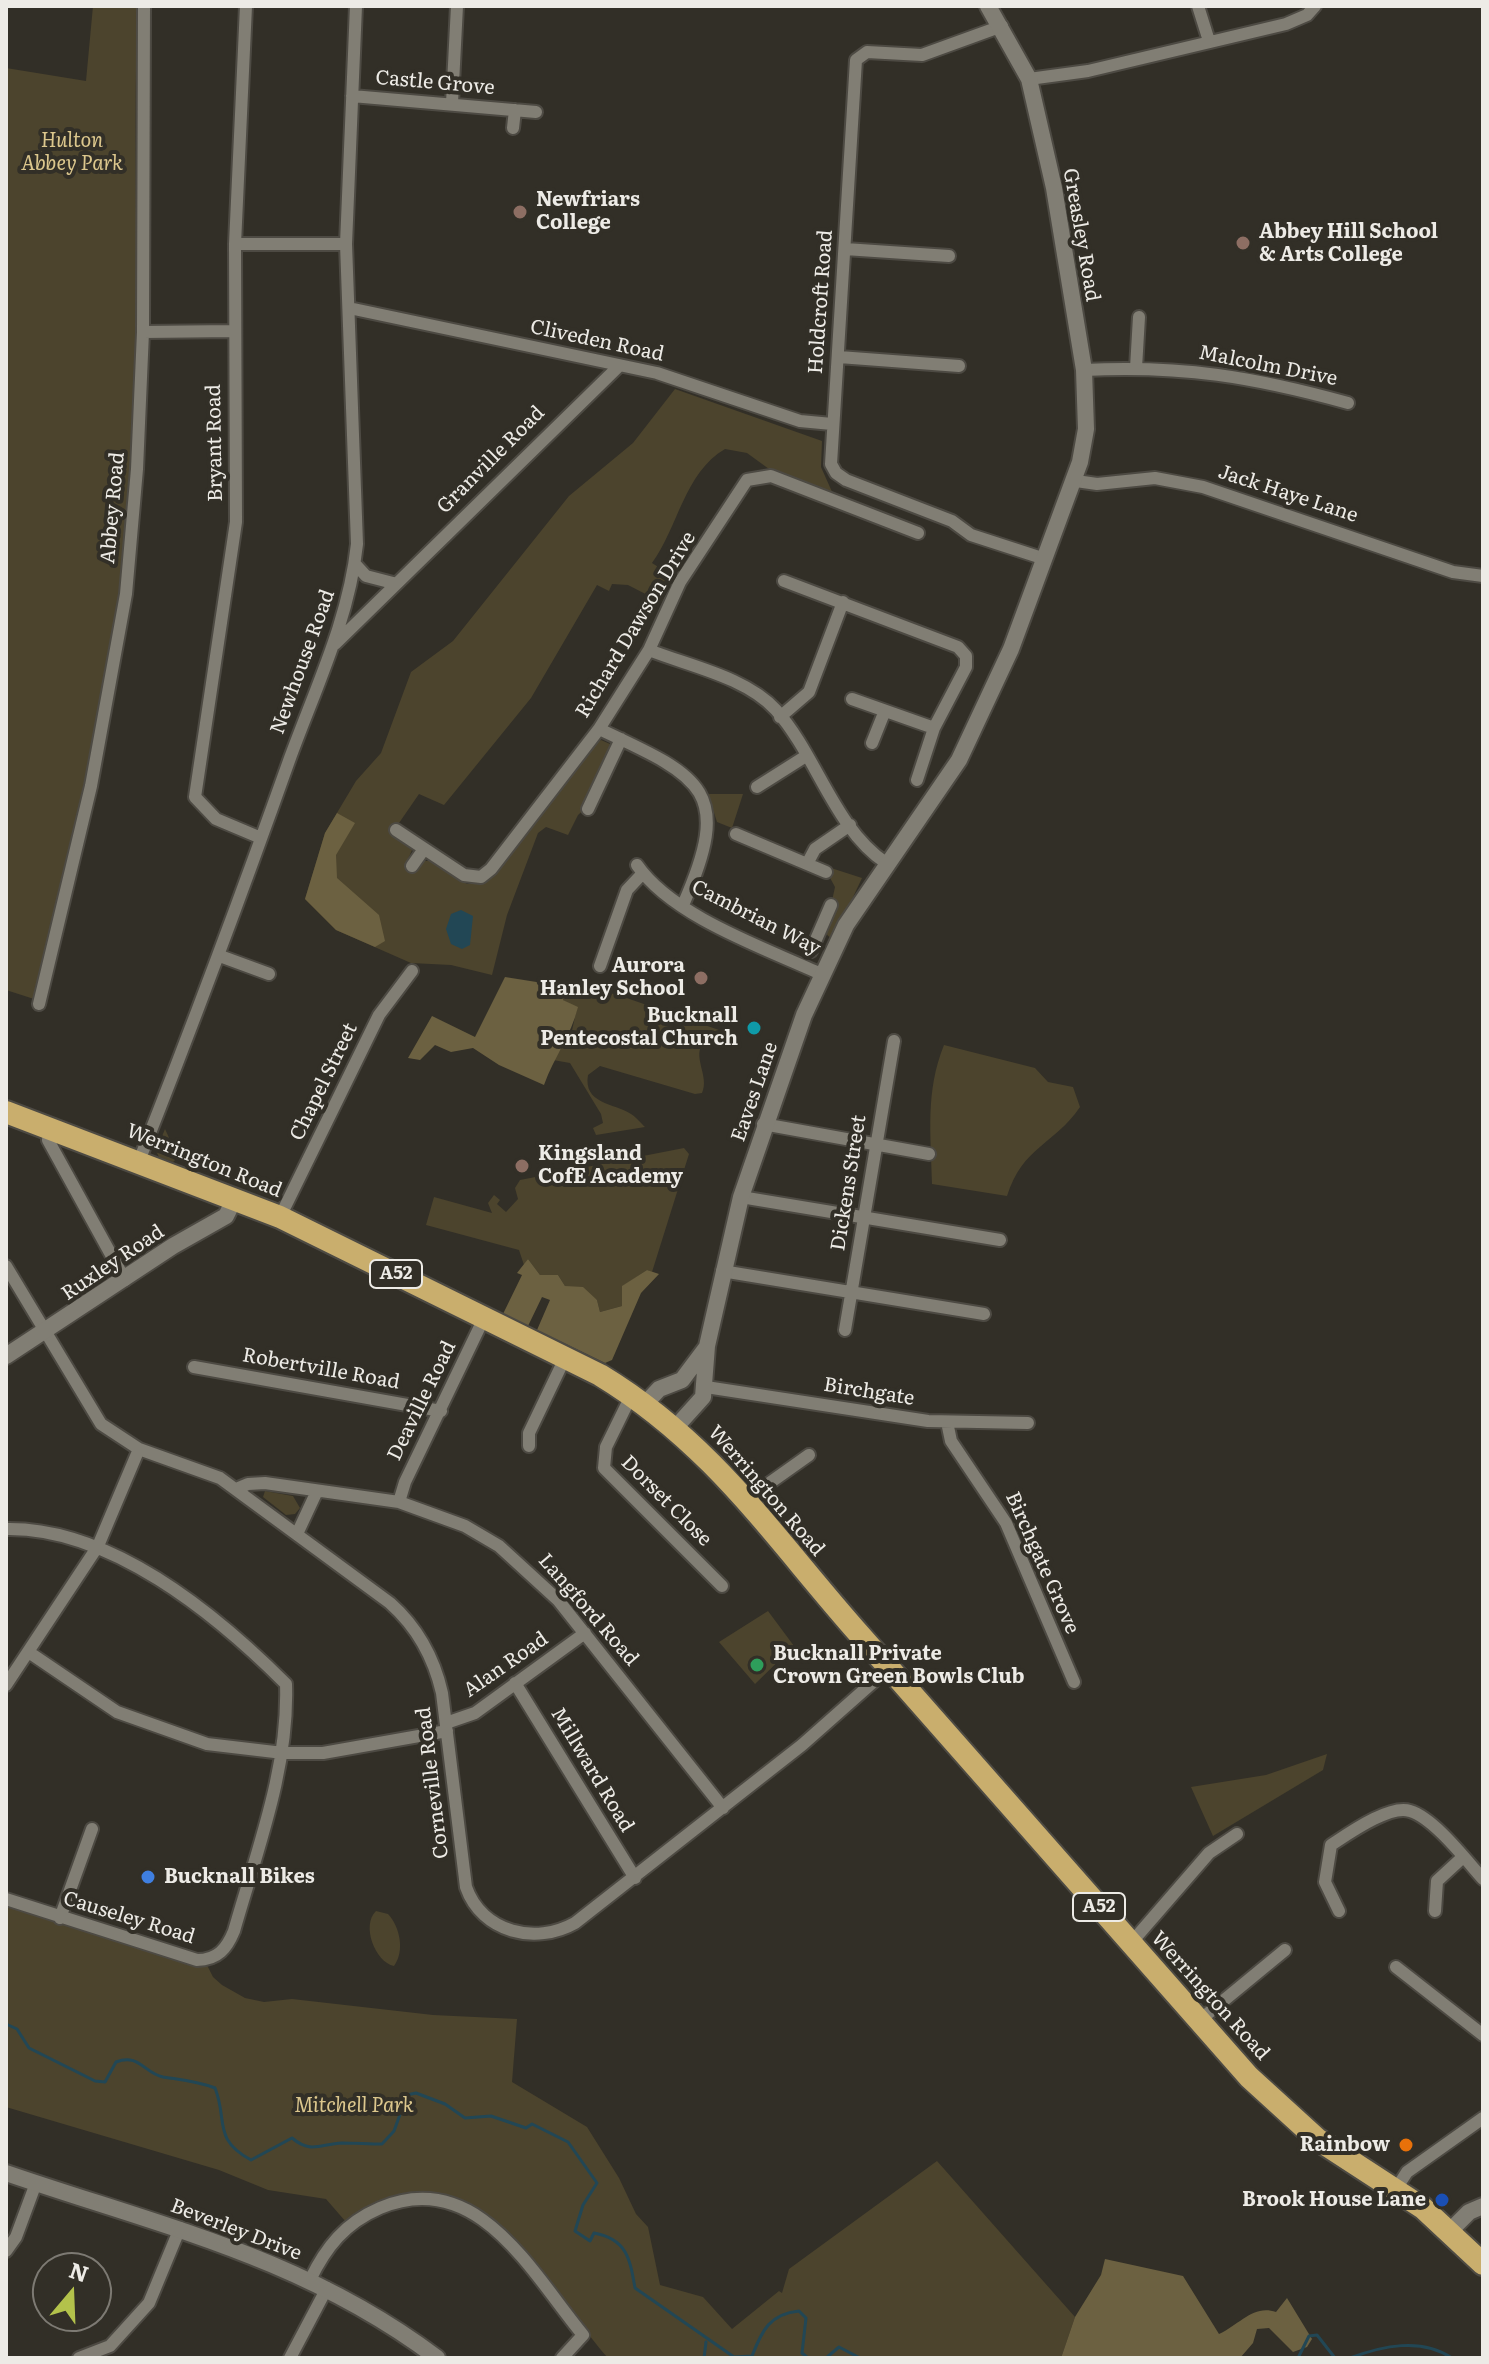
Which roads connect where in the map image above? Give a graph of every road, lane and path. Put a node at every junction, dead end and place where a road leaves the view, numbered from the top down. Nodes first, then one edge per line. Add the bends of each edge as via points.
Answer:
1 (144, 6) edge
2 (246, 6) edge
3 (356, 6) edge
4 (457, 6) edge
5 (988, 6) edge
6 (1198, 6) edge
7 (1315, 6) edge
8 (1002, 26) junction
9 (1209, 41) junction
10 (1029, 79) junction
11 (352, 96) junction
12 (452, 103) junction
13 (515, 110) junction
14 (536, 112) dead end
15 (513, 128) dead end
16 (235, 244) junction
17 (346, 244) junction
18 (845, 249) junction
19 (949, 256) dead end
20 (349, 308) junction
21 (1139, 317) dead end
22 (234, 331) junction
23 (143, 332) junction
24 (839, 357) junction
25 (619, 366) junction
26 (959, 366) dead end
27 (1136, 368) junction
28 (1084, 370) junction
29 (1348, 403) dead end
30 (832, 424) junction
31 (1076, 481) junction
32 (918, 533) dead end
33 (1045, 559) junction
34 (355, 564) junction
35 (1483, 576) edge
36 (784, 581) dead end
37 (393, 583) junction
38 (843, 602) junction
39 (333, 646) junction
40 (649, 650) junction
41 (852, 699) dead end
42 (884, 713) junction
43 (780, 717) junction
44 (934, 728) junction
45 (599, 729) junction
46 (621, 739) junction
47 (872, 743) dead end
48 (806, 756) junction
49 (917, 780) dead end
50 (757, 787) dead end
51 (588, 809) dead end
52 (850, 825) junction
53 (396, 830) dead end
54 (736, 834) dead end
55 (261, 838) junction
56 (752, 840) junction
57 (424, 849) junction
58 (747, 854) dead end
59 (807, 864) junction
60 (885, 865) junction
61 (412, 866) dead end
62 (826, 872) dead end
63 (683, 905) junction
64 (831, 905) dead end
65 (817, 939) junction
66 (835, 948) junction
67 (811, 951) dead end
68 (220, 956) junction
69 (600, 966) dead end
70 (412, 971) dead end
71 (269, 974) dead end
72 (821, 974) junction
73 (39, 1004) dead end
74 (894, 1041) dead end
75 (6, 1112) edge
76 (763, 1124) junction
77 (50, 1128) junction
78 (875, 1141) junction
79 (929, 1154) dead end
80 (139, 1161) junction
81 (741, 1197) junction
82 (235, 1198) junction
83 (280, 1217) junction
84 (864, 1217) junction
85 (1000, 1240) dead end
86 (6, 1266) edge
87 (722, 1271) junction
88 (125, 1280) junction
89 (852, 1293) junction
90 (984, 1314) dead end
91 (484, 1318) junction
92 (845, 1330) dead end
93 (47, 1332) junction
94 (707, 1346) junction
95 (6, 1356) edge
96 (565, 1358) junction
97 (194, 1367) dead end
98 (706, 1387) junction
99 (639, 1398) junction
100 (441, 1411) junction
101 (947, 1422) junction
102 (1028, 1423) dead end
103 (676, 1427) junction
104 (529, 1446) dead end
105 (139, 1449) junction
106 (809, 1455) dead end
107 (236, 1489) junction
108 (317, 1491) junction
109 (747, 1499) junction
110 (399, 1502) junction
111 (6, 1529) edge
112 (297, 1534) junction
113 (98, 1546) junction
114 (722, 1586) dead end
115 (585, 1633) junction
116 (30, 1653) junction
117 (889, 1668) junction
118 (1074, 1682) dead end
119 (515, 1683) junction
120 (6, 1685) edge
121 (447, 1727) junction
122 (283, 1753) junction
123 (723, 1808) junction
124 (92, 1829) dead end
125 (1237, 1834) dead end
126 (1463, 1857) junction
127 (635, 1878) junction
128 (1483, 1879) edge
129 (6, 1899) edge
130 (1421, 1900) dead end
131 (1339, 1911) dead end
132 (60, 1918) junction
133 (1131, 1943) junction
134 (1285, 1950) dead end
135 (1396, 1967) dead end
136 (1200, 2020) junction
137 (1483, 2035) edge
138 (1483, 2118) edge
139 (6, 2173) edge
140 (36, 2183) junction
141 (1396, 2189) junction
142 (1483, 2206) edge
143 (180, 2228) junction
144 (1450, 2231) junction
145 (6, 2251) edge
146 (1483, 2264) edge
147 (310, 2280) junction
148 (327, 2288) junction
149 (79, 2358) edge
150 (290, 2358) edge
151 (437, 2358) edge
152 (562, 2358) edge

1 - 23 street, Abbey Road
2 - 16 street, Bryant Road
3 - 11 street, Newhouse Road
4 - 12 street
5 - 8 street, Greasley Road
6 - 9 street
7 - 9 street via 1286,24
8 - 10 street, Greasley Road
8 - 18 street, Holdcroft Road via 922,55 867,52 856,60
9 - 10 street via 1088,71
10 - 28 street, Greasley Road via 1054,188
11 - 12 street, Castle Grove
11 - 17 street, Newhouse Road
12 - 13 street, Castle Grove
13 - 14 street, Castle Grove
13 - 15 street, Castle Grove
16 - 17 street
16 - 22 street, Bryant Road
17 - 20 street, Newhouse Road
18 - 19 street
18 - 24 street, Holdcroft Road
20 - 25 street, Cliveden Road
20 - 34 street, Newhouse Road
21 - 27 street
22 - 23 street
22 - 55 street, Bryant Road via 236,522 195,797 216,819
23 - 73 street, Abbey Road via 126,594 91,786
24 - 26 street
24 - 30 street, Holdcroft Road
25 - 30 street, Cliveden Road via 657,373 800,421
25 - 37 street, Granville Road
27 - 28 street, Malcolm Drive
27 - 29 street, Malcolm Drive via 1210,371
28 - 31 street, Greasley Road via 1086,429
30 - 33 street, Holdcroft Road via 831,464 846,480 952,521 971,535
31 - 33 street, Greasley Road
31 - 35 street, Jack Haye Lane via 1155,478 1203,487 1453,572
32 - 40 street, Richard Dawson Drive via 771,476 747,480 680,582
33 - 60 street, Eaves Lane via 1011,649 959,760
34 - 37 street via 366,576
34 - 39 street, Newhouse Road
36 - 38 street
37 - 39 street, Granville Road
38 - 43 street via 809,692
38 - 44 street via 958,647 966,656 966,667
39 - 55 street, Newhouse Road
40 - 43 street via 744,687
40 - 45 street, Richard Dawson Drive
41 - 42 street
42 - 44 street
42 - 47 street
43 - 48 street
44 - 49 street
45 - 46 street
45 - 57 street, Richard Dawson Drive via 481,877 464,875
46 - 51 street
46 - 63 street via 679,769 704,800 709,832 705,853
48 - 50 street
48 - 52 street
52 - 59 street via 815,849
52 - 60 street
53 - 57 street, Richard Dawson Drive
54 - 56 street
55 - 68 street, Newhouse Road
56 - 58 street
56 - 59 street
57 - 61 street
59 - 62 street
60 - 66 street, Eaves Lane
63 - 69 street, Cambrian Way via 640,869 627,890
63 - 72 street, Cambrian Way
64 - 65 street
65 - 66 street
65 - 67 street
66 - 72 street, Eaves Lane
68 - 71 street
68 - 80 street, Newhouse Road
70 - 83 street, Chapel Street via 379,1015
72 - 76 street, Eaves Lane
74 - 78 street, Dickens Street
75 - 77 highway, Werrington Road / A52
76 - 78 street
76 - 81 street, Eaves Lane
77 - 80 highway, Werrington Road / A52
77 - 88 street via 48,1140
78 - 79 street
78 - 84 street, Dickens Street
80 - 82 highway, Werrington Road / A52
81 - 84 street
81 - 87 street, Eaves Lane
82 - 83 highway, Werrington Road / A52
82 - 88 street, Ruxley Road via 226,1216
83 - 91 highway, Werrington Road / A52
84 - 85 street
84 - 89 street, Dickens Street
86 - 93 street, Corneville Road
87 - 89 street
87 - 94 street, Eaves Lane
88 - 93 street, Ruxley Road
89 - 90 street
89 - 92 street, Dickens Street
91 - 96 highway, Werrington Road / A52
91 - 100 street, Deaville Road
93 - 95 street, Ruxley Road
93 - 105 street, Corneville Road via 96,1418
94 - 98 street, Eaves Lane
94 - 99 street, Eaves Lane via 682,1380
96 - 99 highway, Werrington Road / A52
96 - 104 street via 529,1433
97 - 100 street, Robertville Road
98 - 101 street, Birchgate
98 - 103 street via 696,1408
99 - 103 highway, Werrington Road / A52
99 - 114 street, Dorset Close via 606,1447 604,1468
100 - 110 street, Deaville Road
101 - 102 street, Birchgate
101 - 118 street, Birchgate Grove via 951,1441 1006,1523
103 - 109 highway, Werrington Road / A52
105 - 107 street, Corneville Road via 218,1476
105 - 113 street
106 - 109 street
107 - 108 street, Langford Road via 257,1483
107 - 112 street, Corneville Road
108 - 110 street, Langford Road
108 - 112 street
109 - 117 highway, Werrington Road / A52
110 - 115 street, Langford Road via 465,1526 499,1546 547,1588
111 - 113 street via 56,1534
112 - 121 street, Corneville Road via 412,1625 434,1664
113 - 116 street
113 - 122 street via 171,1588 252,1650 286,1684
115 - 119 street, Alan Road
115 - 123 street, Langford Road
116 - 120 street
116 - 122 street, Alan Road via 117,1712 207,1744
117 - 123 street, Corneville Road
117 - 133 highway, Werrington Road / A52
119 - 121 street, Alan Road
119 - 127 street, Millward Road
121 - 122 street, Alan Road via 323,1753
121 - 127 street, Corneville Road via 466,1887 474,1905 491,1920 515,1932 555,1933
122 - 132 street, Causeley Road via 225,1950 209,1960 197,1960
123 - 127 street, Corneville Road
124 - 132 street
125 - 133 street via 1209,1853
126 - 128 street
126 - 130 street via 1437,1881 1435,1905
126 - 131 street via 1410,1810 1392,1811 1331,1845 1325,1882
129 - 132 street, Causeley Road
133 - 136 highway, Werrington Road / A52
134 - 136 street
135 - 137 street
136 - 141 highway, Werrington Road / A52 via 1249,2077 1317,2139
138 - 141 street via 1407,2172
139 - 140 street, Beverley Drive
140 - 143 street, Beverley Drive
140 - 145 street
141 - 144 highway, A52
142 - 144 street
143 - 147 street, Beverley Drive
143 - 149 street via 149,2303 110,2346
144 - 146 highway, A52
147 - 148 street, Beverley Drive
147 - 152 street via 324,2251 354,2221 407,2199 441,2199 491,2223 583,2335
148 - 150 street
148 - 151 street, Beverley Drive

